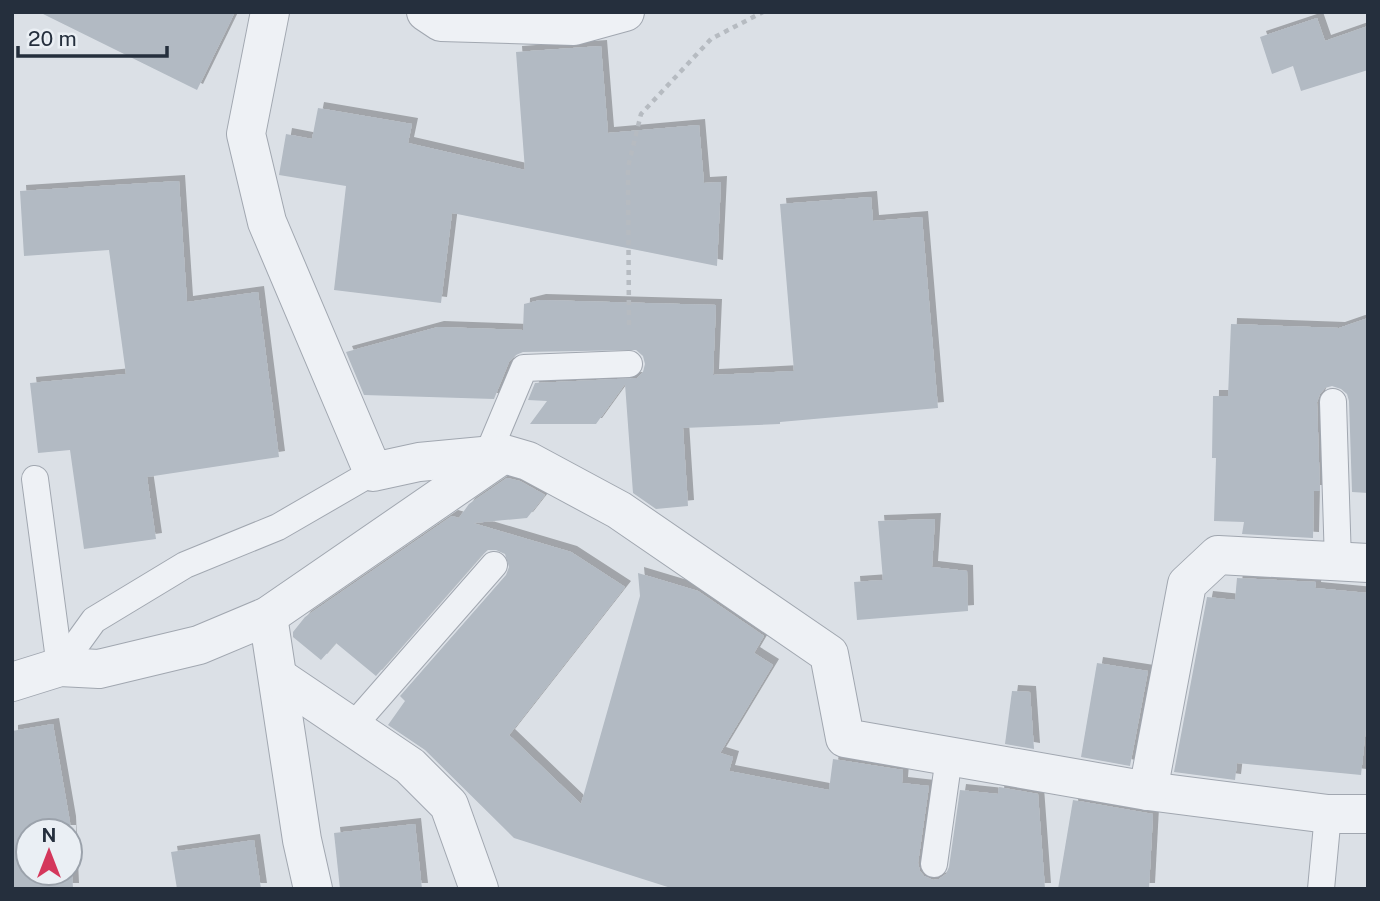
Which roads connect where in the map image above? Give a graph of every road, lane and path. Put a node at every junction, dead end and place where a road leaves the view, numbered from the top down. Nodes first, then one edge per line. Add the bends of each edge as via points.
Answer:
1 (270, 12) edge
2 (426, 12) edge
3 (625, 12) edge
4 (763, 12) edge
5 (578, 19) edge
6 (629, 364) joint
7 (1333, 402) dead end
8 (495, 455) junction
9 (373, 472) junction
10 (34, 479) dead end
11 (1353, 563) edge
12 (494, 565) dead end
13 (268, 617) junction
14 (60, 667) junction
15 (278, 677) junction
16 (12, 682) edge
17 (352, 727) junction
18 (949, 757) junction
19 (1148, 791) junction
20 (1328, 814) junction
21 (1368, 814) edge
22 (934, 864) dead end
23 (313, 889) edge
24 (479, 889) edge
25 (1321, 889) edge

1 - 9 street via 246,135 267,222
2 - 5 street via 441,22
3 - 5 street
4 - 6 path via 711,39 642,114 628,167
6 - 8 lane via 524,368
7 - 11 lane
8 - 9 street via 419,462
8 - 13 street
8 - 18 street via 528,460 619,510 829,654 845,738
9 - 14 lane via 278,527 185,565 94,620
10 - 14 lane
11 - 19 street via 1218,555 1188,584
12 - 17 lane
13 - 14 street via 200,645 99,669
13 - 15 street
14 - 16 street
15 - 17 street
15 - 23 street
17 - 24 street via 410,766 449,805
18 - 19 street
18 - 22 lane
19 - 20 street
20 - 21 street
20 - 25 lane

